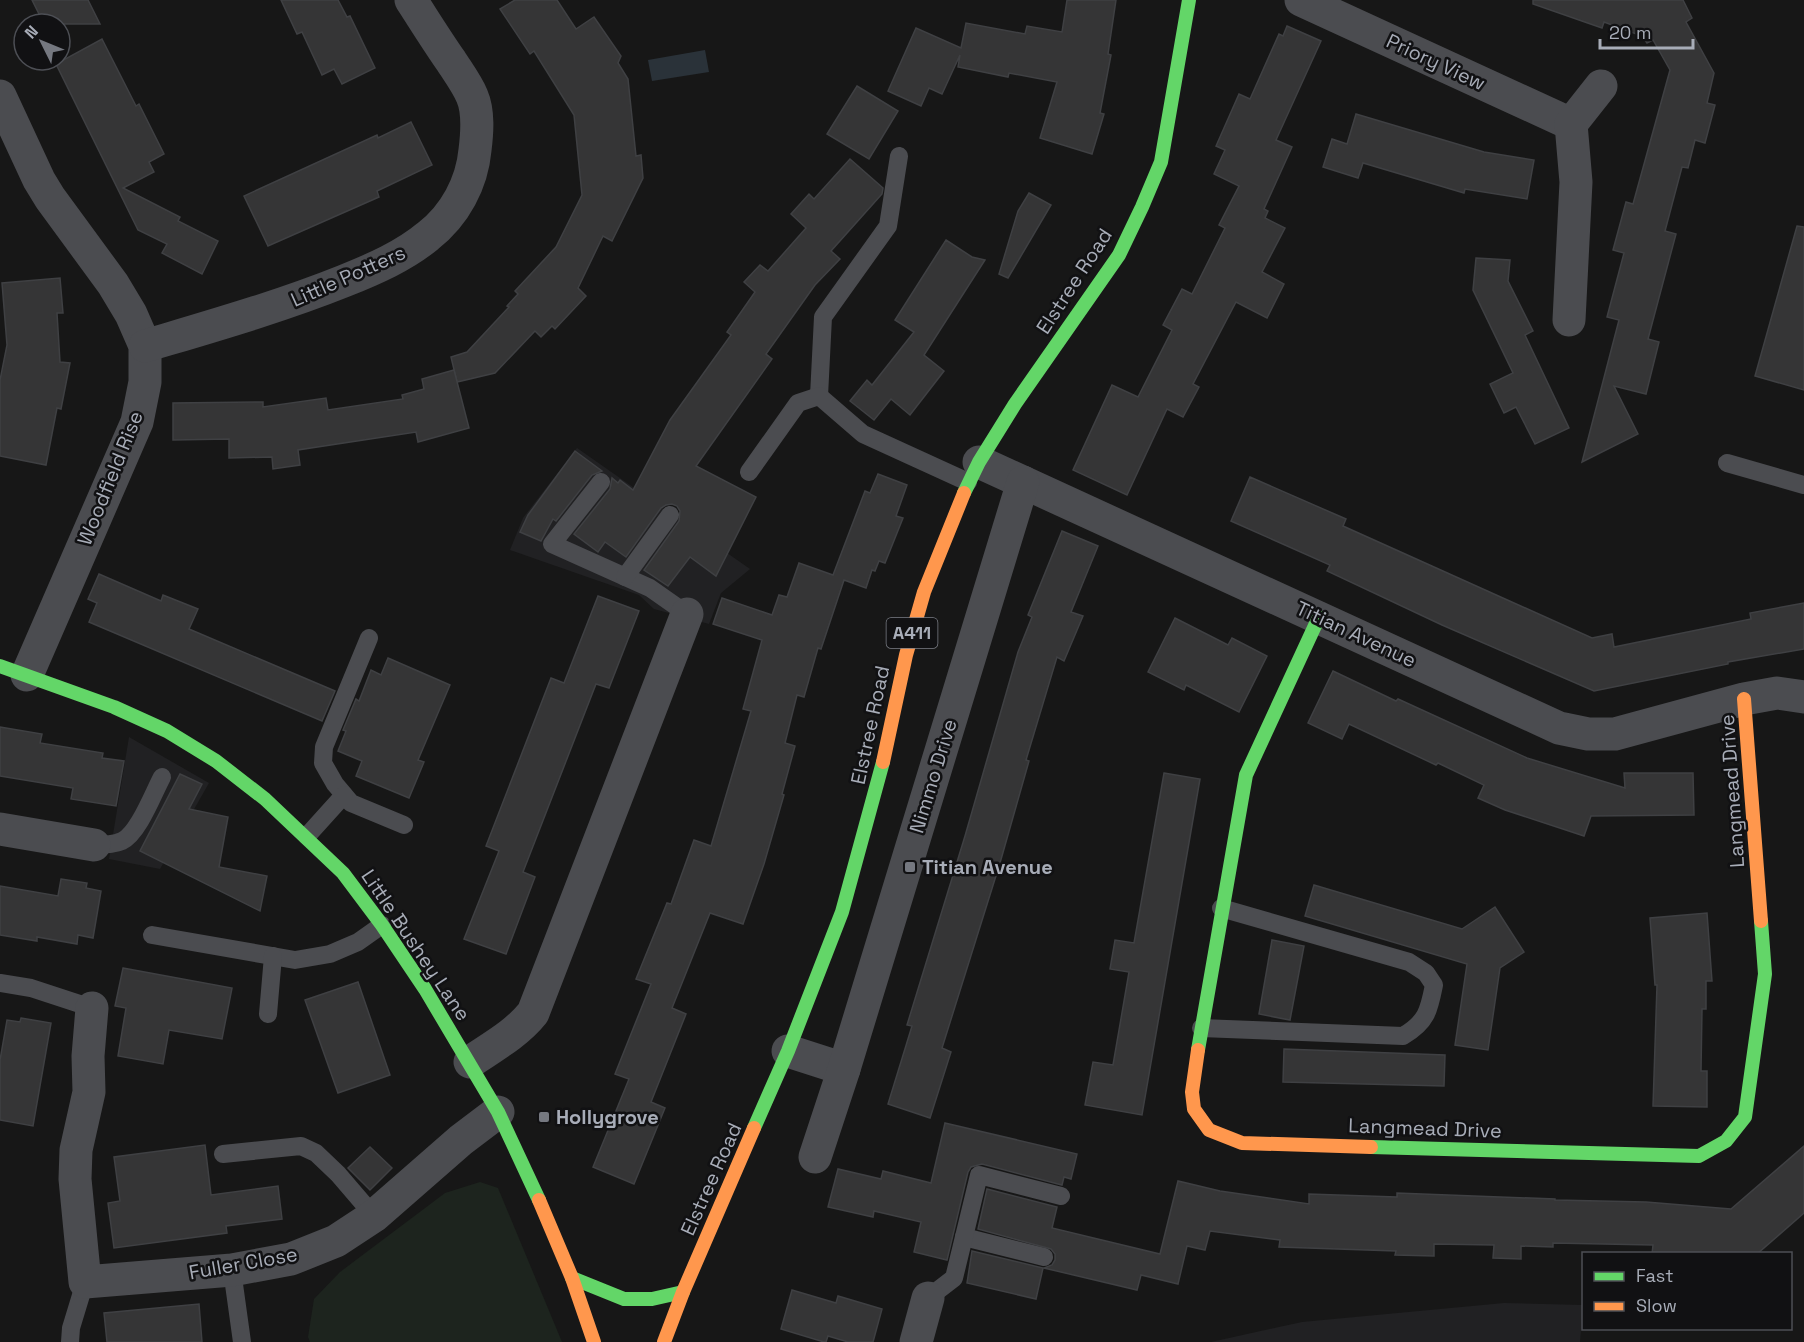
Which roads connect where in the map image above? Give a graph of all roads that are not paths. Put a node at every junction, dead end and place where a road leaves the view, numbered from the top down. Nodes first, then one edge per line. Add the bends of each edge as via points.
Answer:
1 (411, 0) edge
2 (1189, 0) edge
3 (1301, 0) edge
4 (1601, 86) dead end
5 (0, 96) edge
6 (1571, 124) junction
7 (899, 156) dead end
8 (1569, 320) dead end
9 (145, 346) junction
10 (819, 396) junction
11 (1727, 463) dead end
12 (749, 472) dead end
13 (974, 472) junction
14 (601, 482) dead end
15 (1023, 482) junction
16 (1804, 485) edge
17 (670, 515) dead end
18 (625, 577) junction
19 (687, 614) joint
20 (1319, 616) junction
21 (369, 638) dead end
22 (13, 670) edge
23 (1804, 697) edge
24 (1744, 699) junction
25 (162, 777) dead end
26 (344, 795) junction
27 (404, 825) dead end
28 (0, 829) edge
29 (307, 837) junction
30 (94, 845) joint
31 (1221, 908) junction
32 (382, 925) junction
33 (152, 935) dead end
34 (273, 956) junction
35 (0, 982) edge
36 (92, 1008) joint
37 (267, 1014) dead end
38 (1201, 1028) junction
39 (788, 1051) junction
40 (470, 1062) junction
41 (844, 1069) junction
42 (498, 1112) junction
43 (224, 1154) dead end
44 (815, 1157) dead end
45 (1061, 1196) dead end
46 (374, 1216) junction
47 (964, 1237) junction
48 (1044, 1257) dead end
49 (232, 1270) junction
50 (572, 1278) junction
51 (85, 1282) junction
52 (683, 1292) junction
53 (928, 1298) joint
54 (70, 1342) edge
55 (242, 1342) edge
56 (594, 1342) edge
57 (664, 1342) edge
58 (916, 1342) edge

1 - 9 street, Little Potters via 472,96 476,113 473,171 447,217 408,251 364,273 303,298
2 - 13 street, Elstree Road / A411 via 1161,162 1142,207 1119,255 1015,404
3 - 6 street, Priory View
4 - 6 street
5 - 9 street, Woodfield Rise via 39,180 113,284
6 - 8 street via 1576,182
7 - 10 lane via 888,226 823,317
9 - 22 street, Woodfield Rise via 145,382 137,422 42,637
10 - 12 lane via 798,403
10 - 13 lane via 863,434
11 - 16 lane
13 - 15 street, Titian Avenue
13 - 39 street, Elstree Road / A411 via 924,592 842,912
14 - 18 lane via 552,544
15 - 20 street, Titian Avenue
15 - 41 street, Nimmo Drive
17 - 18 lane
18 - 19 lane via 650,588
19 - 40 street via 533,1013 510,1035
20 - 24 street, Titian Avenue via 1559,728 1588,734 1615,734
20 - 31 street, Langmead Drive via 1246,775
21 - 26 lane via 324,747 323,763
22 - 29 street, Little Bushey Lane via 167,731 216,761
23 - 24 street, Titian Avenue via 1777,693
24 - 38 street, Langmead Drive via 1765,974 1745,1117 1720,1148 1699,1156 1242,1143 1209,1130 1194,1109 1192,1092
25 - 30 lane via 132,834 111,845
26 - 27 lane via 351,803
26 - 29 lane
28 - 30 street
29 - 32 street, Little Bushey Lane via 343,873
31 - 38 street, Langmead Drive
31 - 38 lane via 1409,962 1434,984 1429,1011 1418,1028 1403,1036
32 - 34 lane via 358,942 330,954 295,960
32 - 40 street, Little Bushey Lane
33 - 34 lane
34 - 37 lane
35 - 36 lane
36 - 51 street via 89,1092 76,1150 75,1179
39 - 41 street
39 - 52 street, Elstree Road / A411
40 - 42 street, Little Bushey Lane
41 - 44 street, Nimmo Drive
42 - 46 street, Fuller Close
42 - 50 street, Little Bushey Lane
43 - 46 lane via 301,1146 316,1153 338,1174
45 - 47 lane via 979,1175
46 - 49 street, Fuller Close via 336,1241 291,1259
47 - 48 lane
47 - 53 lane via 954,1278
49 - 51 street, Fuller Close
49 - 55 lane
50 - 52 street via 624,1299 652,1299
50 - 56 street, Little Bushey Lane
51 - 54 lane
52 - 57 street, Elstree Road / A411
53 - 58 street

